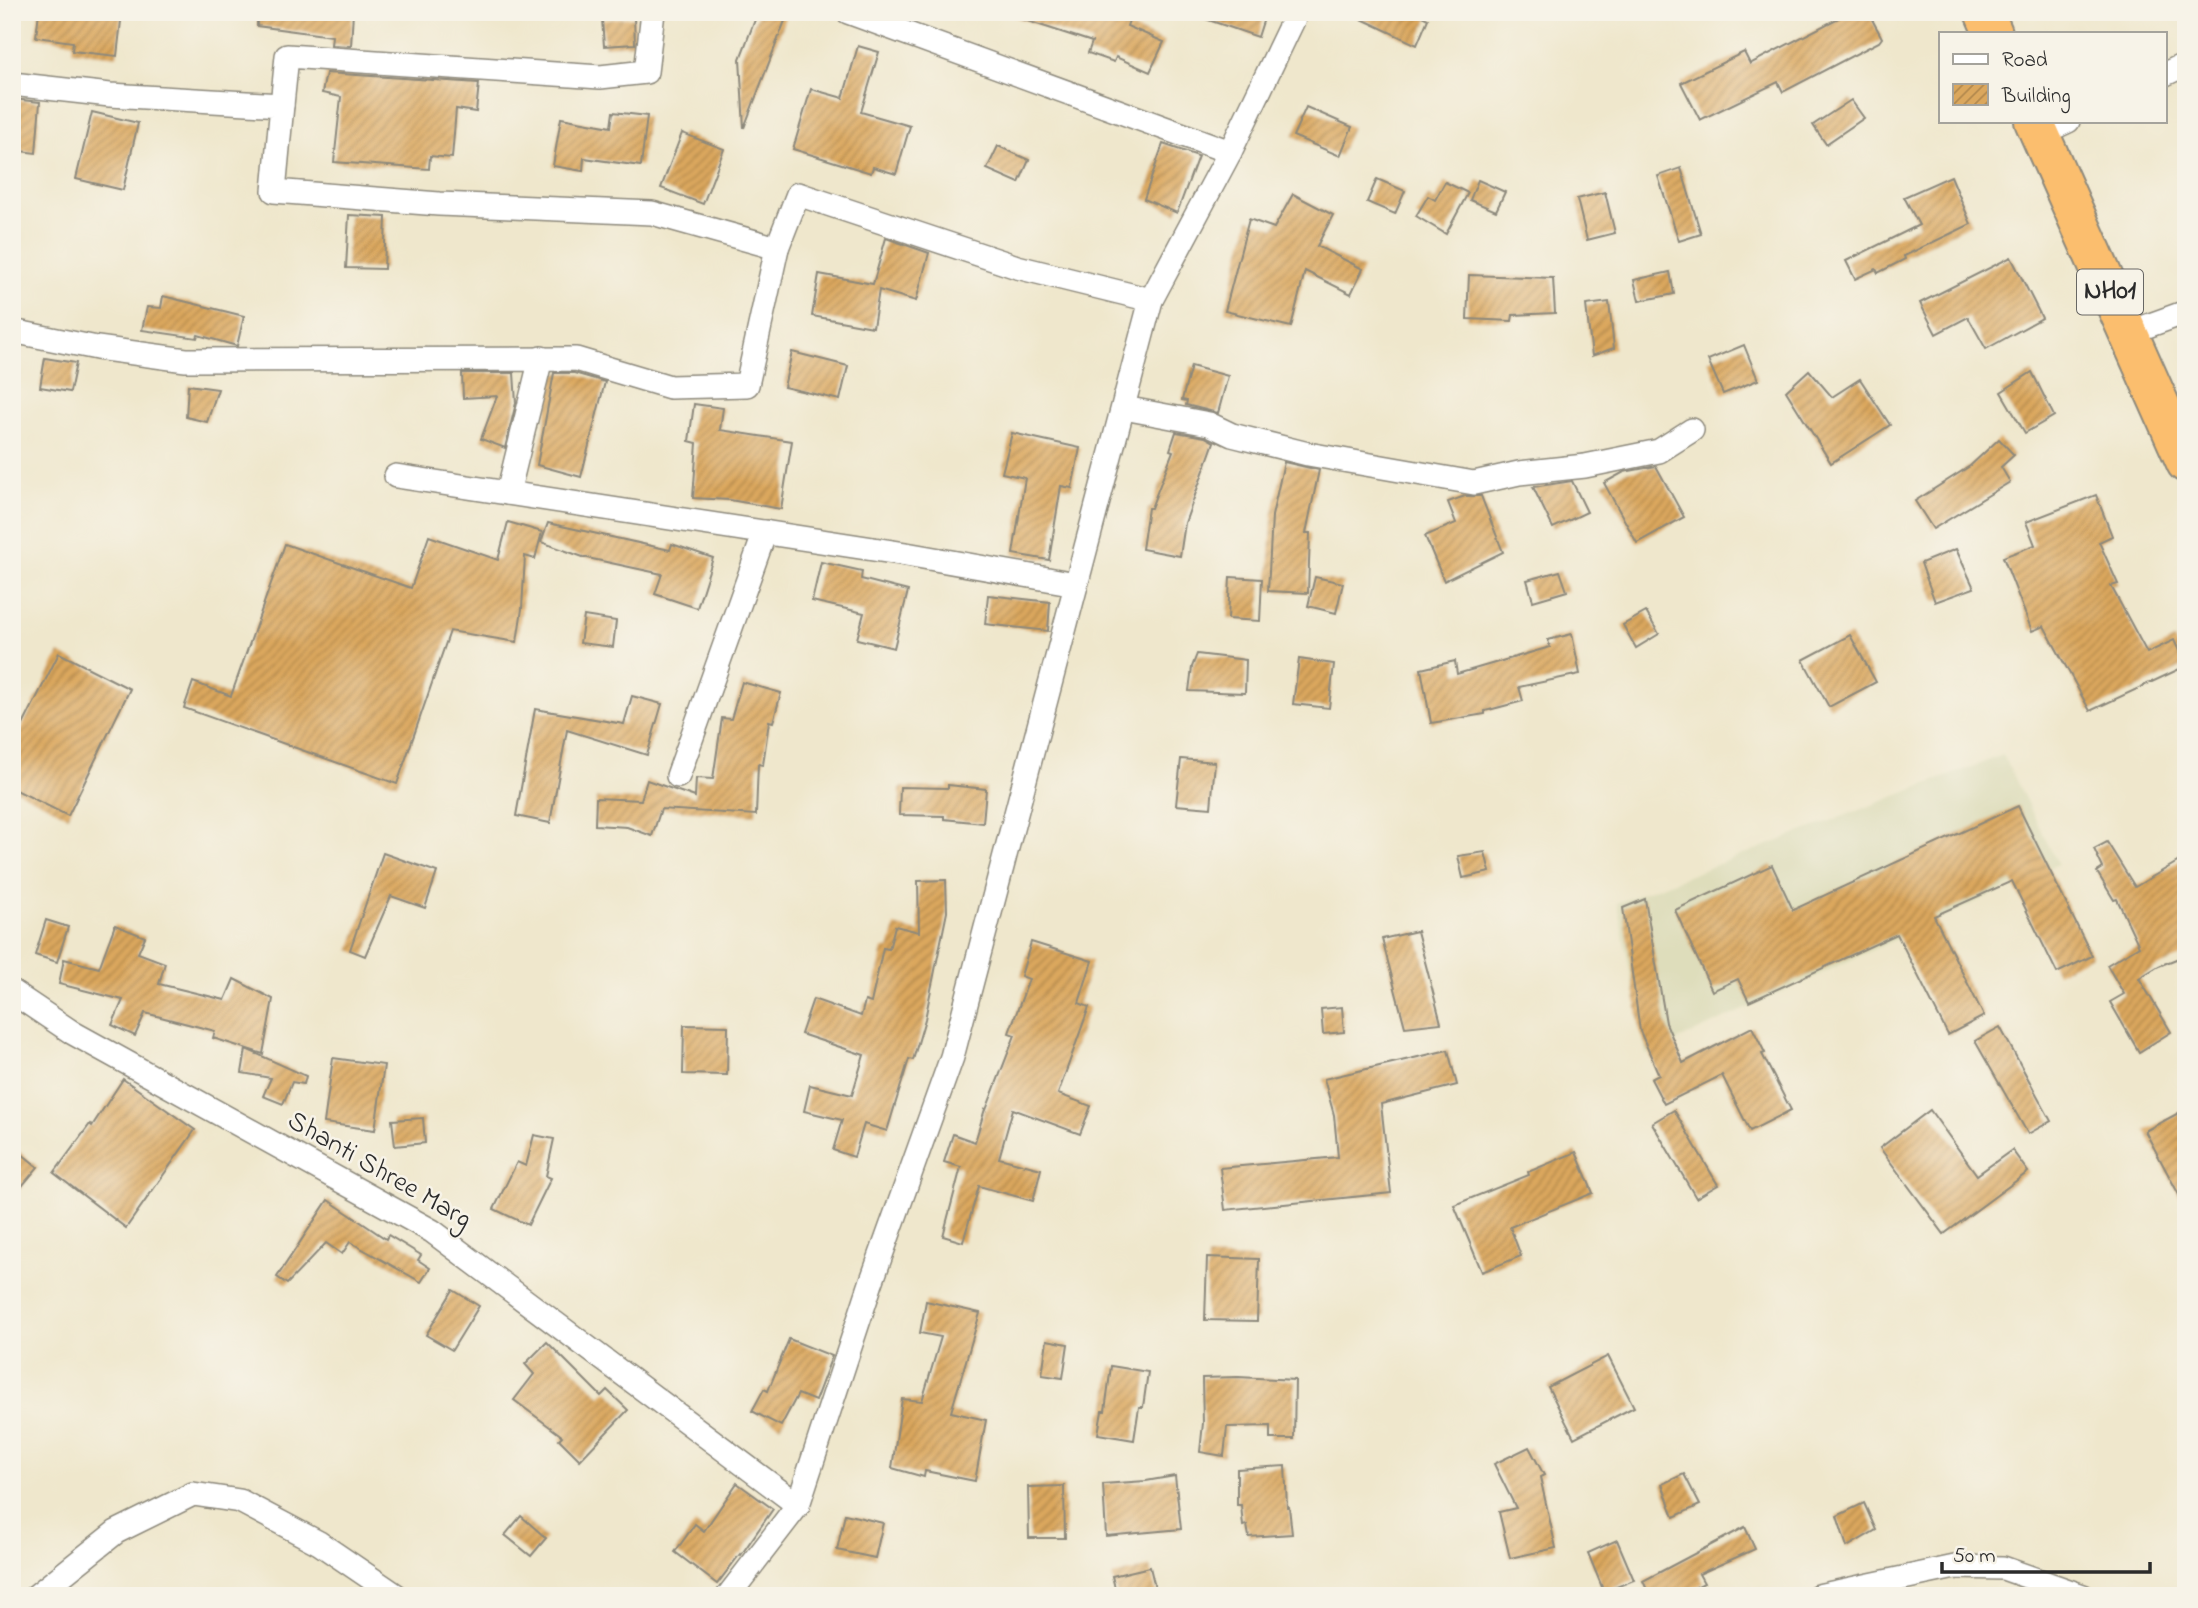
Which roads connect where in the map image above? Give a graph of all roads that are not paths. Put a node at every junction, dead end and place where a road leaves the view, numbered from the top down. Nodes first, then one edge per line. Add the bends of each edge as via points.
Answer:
1 (653, 12) edge
2 (848, 12) edge
3 (1297, 12) edge
4 (1984, 12) edge
5 (1993, 32) edge
6 (2186, 64) edge
7 (2166, 74) edge
8 (12, 84) edge
9 (282, 105) junction
10 (2048, 125) edge
11 (1230, 152) junction
12 (778, 248) junction
13 (1151, 300) junction
14 (2186, 312) edge
15 (12, 331) edge
16 (2128, 332) junction
17 (541, 358) junction
18 (1124, 408) junction
19 (1692, 430) dead end
20 (2186, 463) edge
21 (396, 477) dead end
22 (508, 493) junction
23 (765, 532) junction
24 (1076, 584) junction
25 (678, 776) dead end
26 (12, 992) edge
27 (798, 1505) junction
28 (740, 1590) edge
29 (36, 1596) edge
30 (397, 1596) edge
31 (1818, 1596) edge
32 (2083, 1596) edge

1 - 9 street via 646,72 600,77 287,55
2 - 11 street
3 - 11 street
4 - 5 highway
6 - 7 street
8 - 9 street
9 - 12 street via 274,191 652,213
10 - 16 highway, NH01
11 - 13 street
12 - 13 street via 798,194 1017,267
12 - 17 street via 747,385 670,387 576,359
13 - 18 street
14 - 16 street
15 - 17 street via 186,360
16 - 20 highway, NH01
17 - 22 street
18 - 19 street via 1209,424 1232,435 1308,454 1475,482 1659,451
18 - 24 street
21 - 22 street
22 - 23 street
23 - 24 street
23 - 25 street
24 - 27 street via 952,1057
26 - 27 street, Shanti Shree Marg via 73,1033 432,1231
27 - 28 street
29 - 30 street via 116,1532 193,1494 240,1501 319,1543
31 - 32 street via 1955,1567 2003,1568

